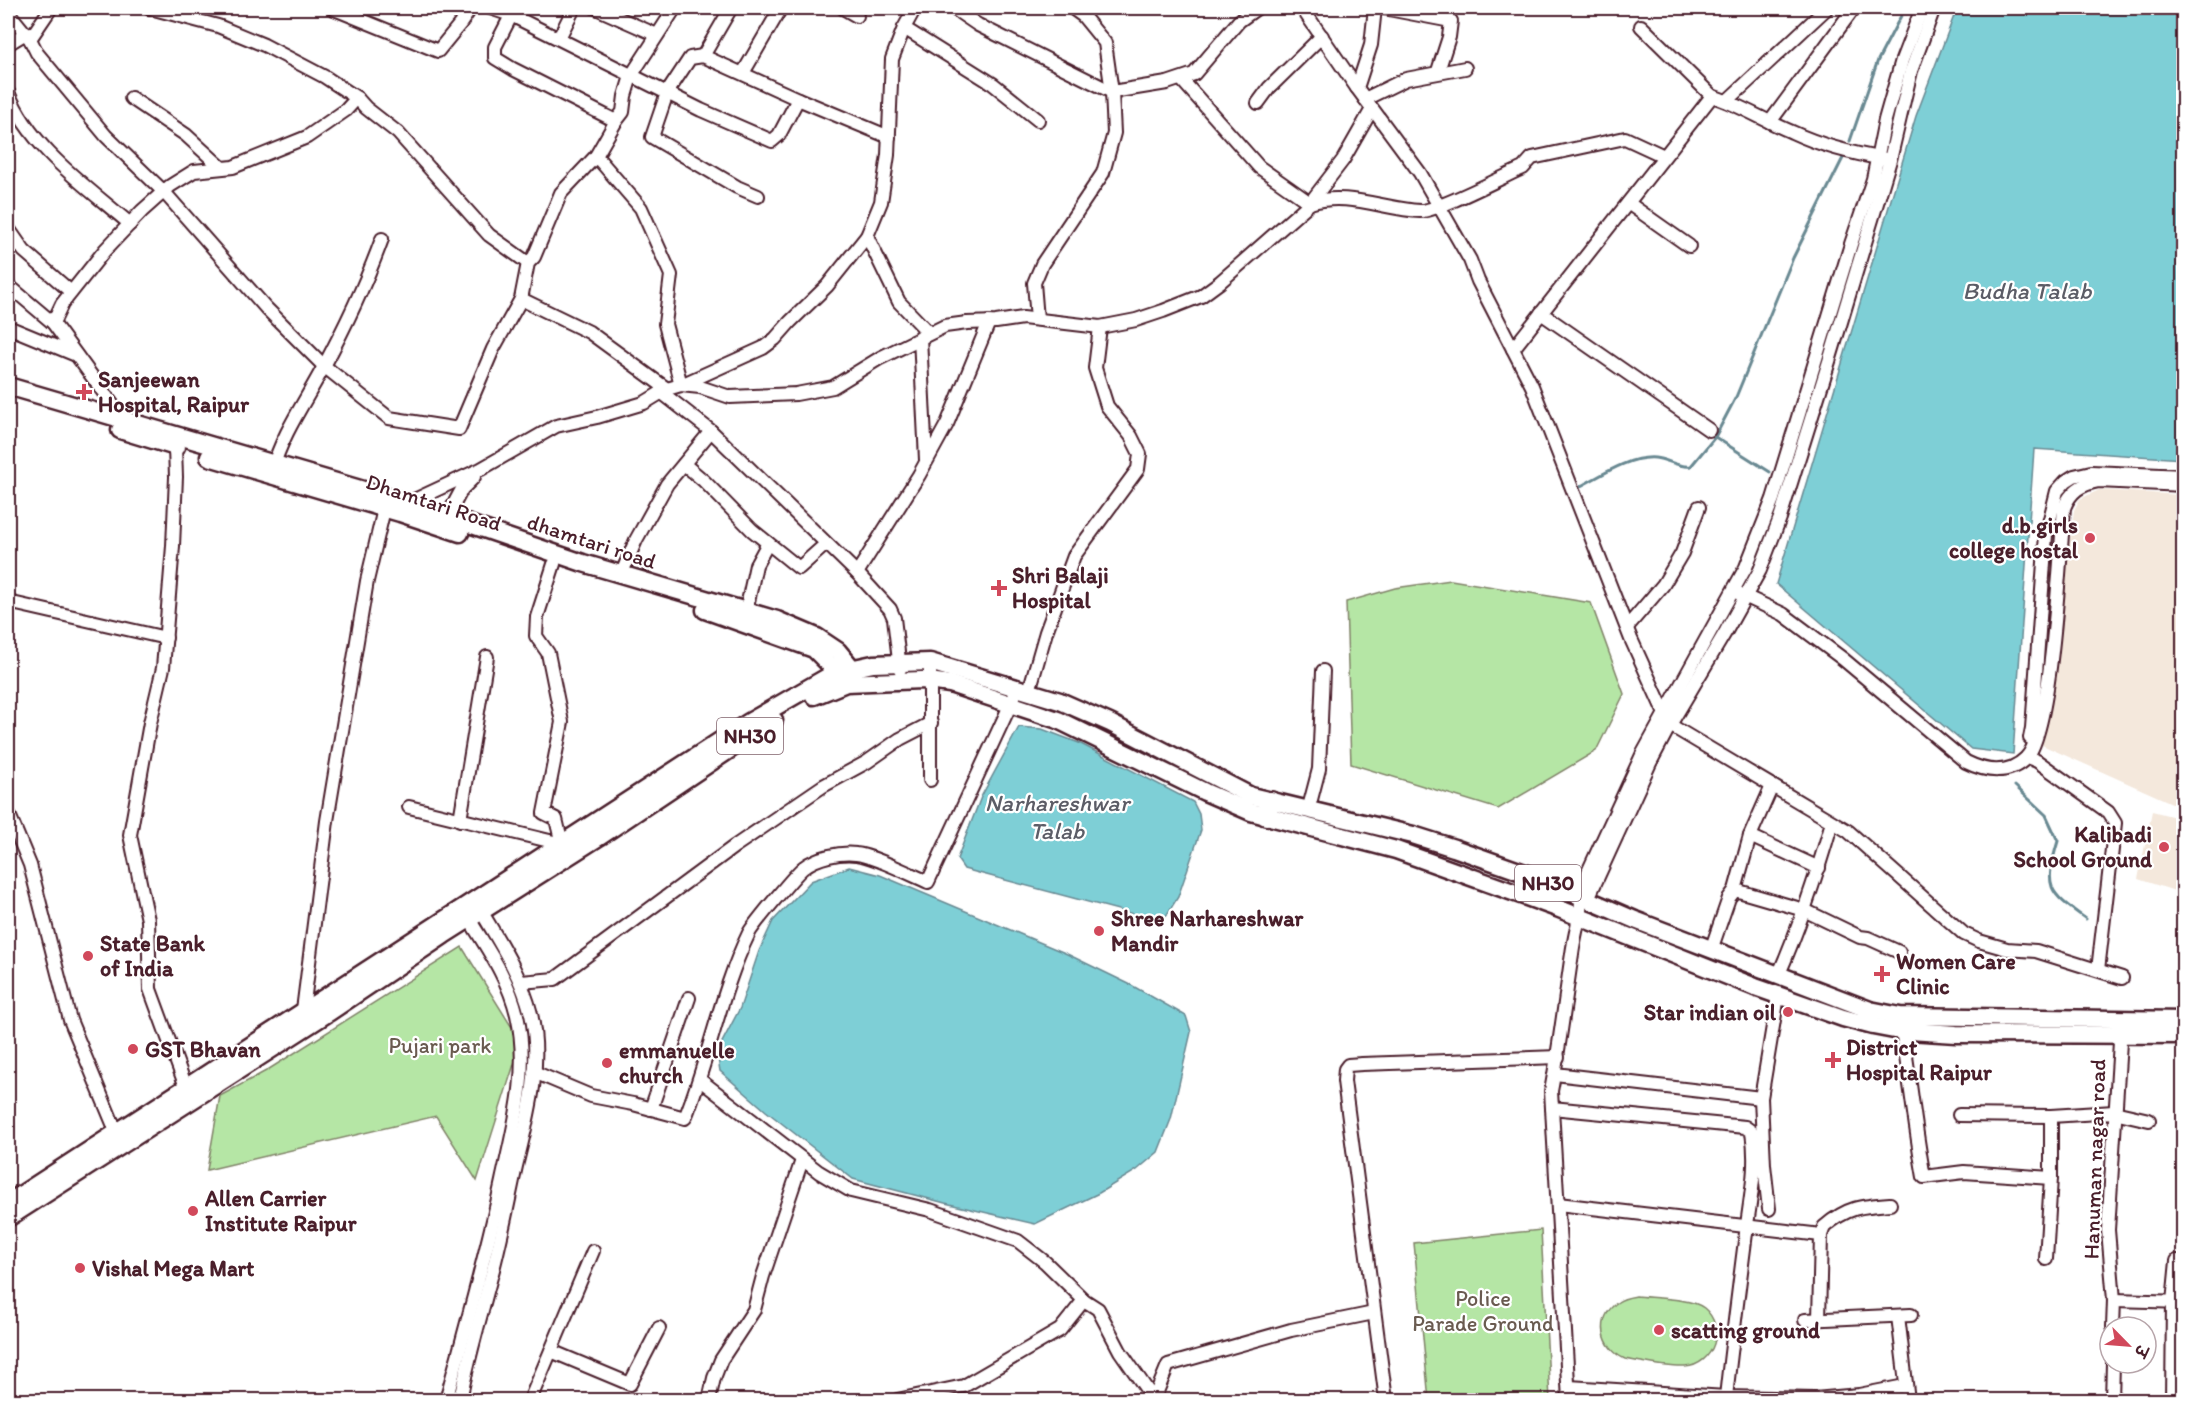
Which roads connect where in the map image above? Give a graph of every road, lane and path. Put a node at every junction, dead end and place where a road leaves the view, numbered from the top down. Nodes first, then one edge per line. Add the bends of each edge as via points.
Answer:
1 (51, 8) edge
2 (150, 8) edge
3 (332, 8) edge
4 (471, 8) edge
5 (490, 8) edge
6 (574, 8) edge
7 (596, 8) edge
8 (675, 8) edge
9 (731, 8) edge
10 (781, 8) edge
11 (843, 8) edge
12 (915, 8) edge
13 (953, 8) edge
14 (1072, 8) edge
15 (1257, 8) edge
16 (1302, 8) edge
17 (1375, 8) edge
18 (1383, 8) edge
19 (1827, 8) edge
20 (1854, 8) edge
21 (1922, 8) edge
22 (1934, 8) edge
23 (170, 10) edge
24 (513, 11) edge
25 (8, 12) edge
26 (856, 16) dead end
27 (1641, 26) dead end
28 (904, 28) junction
29 (657, 35) junction
30 (28, 36) junction
31 (1322, 36) junction
32 (559, 38) junction
33 (8, 44) edge
34 (703, 56) junction
35 (1465, 68) dead end
36 (1438, 71) junction
37 (743, 73) junction
38 (631, 76) junction
39 (1181, 79) junction
40 (1357, 88) junction
41 (8, 92) edge
42 (1112, 92) junction
43 (667, 93) junction
44 (1712, 96) junction
45 (132, 98) dead end
46 (357, 98) junction
47 (798, 99) junction
48 (1727, 101) junction
49 (1258, 104) dead end
50 (1369, 104) junction
51 (1038, 120) dead end
52 (616, 121) junction
53 (1770, 122) junction
54 (889, 137) junction
55 (596, 156) junction
56 (1664, 156) junction
57 (1884, 159) junction
58 (222, 168) junction
59 (164, 192) junction
60 (758, 196) dead end
61 (1310, 203) junction
62 (1628, 203) junction
63 (1439, 206) junction
64 (130, 224) junction
65 (8, 228) edge
66 (867, 236) junction
67 (382, 239) dead end
68 (1689, 246) dead end
69 (528, 263) junction
70 (8, 285) edge
71 (71, 292) junction
72 (521, 299) junction
73 (1541, 313) junction
74 (1037, 319) junction
75 (989, 322) junction
76 (53, 323) junction
77 (8, 327) edge
78 (1100, 327) junction
79 (925, 335) junction
80 (1513, 349) junction
81 (77, 356) junction
82 (324, 366) junction
83 (681, 385) junction
84 (8, 386) edge
85 (664, 391) junction
86 (8, 396) edge
87 (121, 424) junction
88 (1709, 430) dead end
89 (711, 431) junction
90 (175, 447) junction
91 (926, 461) junction
92 (684, 464) junction
93 (272, 470) junction
94 (481, 470) junction
95 (2184, 476) edge
96 (2184, 485) edge
97 (1698, 507) dead end
98 (398, 508) junction
99 (447, 517) junction
100 (768, 543) junction
101 (826, 544) junction
102 (554, 564) junction
103 (857, 573) junction
104 (621, 575) junction
105 (1739, 593) junction
106 (8, 602) edge
107 (746, 611) junction
108 (1627, 627) junction
109 (166, 638) junction
110 (487, 657) dead end
111 (930, 662) junction
112 (1323, 671) dead end
113 (900, 672) junction
114 (846, 677) junction
115 (930, 681) junction
116 (1023, 689) junction
117 (1010, 704) junction
118 (1667, 719) junction
119 (931, 723) junction
120 (2027, 757) junction
121 (2013, 767) junction
122 (930, 780) dead end
123 (1772, 786) junction
124 (409, 807) dead end
125 (1269, 809) junction
126 (1308, 811) junction
127 (8, 812) edge
128 (460, 820) junction
129 (1833, 822) junction
130 (11, 831) edge
131 (1750, 836) junction
132 (562, 844) junction
133 (1819, 868) junction
134 (1735, 890) junction
135 (1583, 898) junction
136 (472, 910) junction
137 (1804, 910) junction
138 (1578, 917) junction
139 (1711, 950) junction
140 (1899, 952) dead end
141 (2098, 970) junction
142 (1778, 976) junction
143 (2122, 978) dead end
144 (520, 982) junction
145 (1778, 996) junction
146 (688, 998) dead end
147 (303, 1010) junction
148 (2184, 1020) edge
149 (2121, 1027) junction
150 (1902, 1030) junction
151 (2184, 1035) edge
152 (1558, 1058) junction
153 (534, 1071) junction
154 (1555, 1074) junction
155 (700, 1080) junction
156 (186, 1088) junction
157 (1761, 1098) junction
158 (1552, 1108) junction
159 (651, 1109) junction
160 (2114, 1112) junction
161 (1959, 1115) dead end
162 (2051, 1116) junction
163 (2149, 1120) dead end
164 (116, 1131) junction
165 (802, 1160) junction
166 (2051, 1178) junction
167 (8, 1203) edge
168 (1558, 1204) junction
169 (1890, 1204) dead end
170 (1769, 1209) dead end
171 (8, 1218) edge
172 (1746, 1226) junction
173 (1821, 1235) junction
174 (593, 1251) dead end
175 (2046, 1259) dead end
176 (2176, 1261) dead end
177 (1084, 1300) junction
178 (2114, 1300) junction
179 (2178, 1302) edge
180 (1374, 1313) junction
181 (1911, 1315) dead end
182 (2113, 1315) edge
183 (1898, 1316) junction
184 (1805, 1320) dead end
185 (1819, 1320) junction
186 (659, 1328) dead end
187 (551, 1351) junction
188 (2113, 1375) edge
189 (1905, 1386) junction
190 (1569, 1387) junction
191 (1726, 1397) junction
192 (1154, 1400) edge
193 (446, 1401) edge
194 (460, 1401) edge
195 (530, 1401) edge
196 (709, 1401) edge
197 (897, 1401) edge
198 (1386, 1401) edge
199 (1569, 1401) edge
200 (1908, 1401) edge
201 (2112, 1401) edge
202 (2172, 1401) edge

1 - 30 street
2 - 23 street
3 - 4 street via 438,51
5 - 24 street
6 - 32 street
7 - 29 street
8 - 29 street
9 - 34 street
10 - 37 street
11 - 26 street
12 - 28 street
13 - 42 street via 978,25
14 - 42 street via 1105,43
15 - 39 street via 1239,21 1194,74
16 - 31 street
17 - 40 street via 1371,45
18 - 36 street via 1450,21
19 - 48 street
20 - 53 street
21 - 57 street via 1885,120
22 - 57 street
23 - 46 street via 264,45
24 - 32 street
24 - 52 street via 495,47 495,58
25 - 30 street
27 - 44 street
28 - 51 street via 993,84
28 - 54 street via 892,59
29 - 38 street
30 - 33 street
30 - 59 street via 36,53 75,101
31 - 40 street
31 - 49 street via 1269,87
32 - 38 street
34 - 37 street
34 - 43 street via 690,58
35 - 36 street
36 - 50 street via 1406,79
37 - 47 street
38 - 43 street
38 - 52 street via 623,112
39 - 42 street
39 - 61 street via 1259,167
40 - 50 street
41 - 64 street via 35,137 60,164
42 - 74 street via 1114,133 1103,173 1042,264 1034,283
43 - 47 street via 772,141
43 - 60 street via 652,136
44 - 48 street
44 - 56 street
45 - 58 street via 186,135
46 - 58 street via 307,137
46 - 69 street via 398,133 489,235
47 - 54 street
48 - 53 street
50 - 61 street via 1343,160
50 - 63 street
52 - 55 street
53 - 57 street via 1853,153
54 - 66 street via 881,202
55 - 69 street via 561,193
55 - 83 street via 641,208 671,275 665,324
56 - 62 street
56 - 63 street via 1625,138 1563,150 1532,158 1523,168
57 - 105 street
58 - 59 street via 194,171
59 - 64 street
59 - 82 street via 266,308
61 - 63 street via 1322,199 1359,201 1422,211
61 - 78 street via 1201,296 1136,320
62 - 68 street
62 - 73 street
63 - 80 street
64 - 71 street
65 - 71 street via 24,250
66 - 79 street via 899,302
66 - 83 street via 827,286 776,339
67 - 82 street
69 - 72 street
70 - 76 street
71 - 76 street
72 - 82 street via 493,349 459,429 389,418
72 - 85 street via 589,332
73 - 80 street
73 - 88 street
74 - 75 street
74 - 78 street
75 - 79 street via 945,326
75 - 91 street via 947,424
76 - 81 street
77 - 81 street
78 - 116 street via 1095,368 1107,406 1140,454 1138,469 1074,556
79 - 83 street via 833,387 796,394 730,397
79 - 91 street
80 - 108 street via 1532,386
81 - 87 street
82 - 93 street via 290,425
83 - 85 street
84 - 87 main road, dhamtari road
85 - 89 street
85 - 94 street via 644,403 556,426
86 - 87 main road, Dhamtari Road
87 - 90 main road, Dhamtari Road
87 - 93 main road, dhamtari road
89 - 92 street
89 - 101 street
90 - 93 main road, Dhamtari Road
90 - 109 street
91 - 103 street
92 - 100 street
92 - 104 street via 636,540
93 - 98 main road, dhamtari road
93 - 98 main road, Dhamtari Road
94 - 98 street
94 - 99 street via 462,489
95 - 121 street via 2091,472 2074,476 2057,491 2046,535 2032,728 2027,748
96 - 120 street via 2098,481 2087,483 2068,497 2046,696 2041,724
97 - 108 street via 1682,553 1663,585
98 - 99 main road, dhamtari road
98 - 102 main road, Dhamtari Road
98 - 147 street via 367,581 327,821
99 - 104 main road, dhamtari road
100 - 101 street via 799,568
100 - 107 street via 756,565
101 - 103 street
102 - 114 main road, Dhamtari Road via 805,645
102 - 132 street via 537,617 536,636 548,653 562,722 544,813 556,819
103 - 113 street via 894,618
104 - 107 main road, dhamtari road
105 - 118 street
105 - 121 street via 1783,614 1966,762 1996,771
106 - 109 street
107 - 114 main road, dhamtari road via 817,637 838,651
108 - 118 street
109 - 156 street via 130,835 148,920 150,989
110 - 128 street
111 - 113 main road, NH30
111 - 115 street
111 - 116 main road, NH30
112 - 126 street via 1319,769
113 - 114 main road, NH30
113 - 115 main road, NH30
114 - 132 main road, NH30 via 749,722
114 - 136 main road, NH30 via 786,711 599,837
115 - 117 main road, NH30
115 - 119 street
116 - 117 street
116 - 125 main road, NH30 via 1110,723
117 - 125 main road, NH30 via 1058,720 1204,792
117 - 155 street via 928,882 858,854 832,855 804,867 750,931
118 - 123 street
118 - 135 street via 1591,892
119 - 122 street
119 - 144 street via 823,786 726,852 555,979
120 - 121 street
120 - 141 street via 2108,812 2115,823
123 - 129 street
123 - 131 street
124 - 128 street
125 - 126 main road, NH30
125 - 138 main road, NH30 via 1396,850
126 - 135 main road, NH30 via 1413,835 1533,876
127 - 130 street
128 - 132 street
129 - 133 street
129 - 141 street via 1870,849 1964,933 2007,949 2036,951
130 - 164 street via 30,865 70,1020
131 - 133 street
131 - 134 street
132 - 136 main road, NH30
133 - 137 street
134 - 137 street
134 - 139 street
135 - 138 street
135 - 139 main road, NH30
136 - 144 street via 515,968
136 - 147 main road, NH30
136 - 171 main road, NH30 via 328,1013
136 - 193 street via 503,974 516,1013 521,1085 482,1268
137 - 140 street
137 - 142 street
138 - 145 main road, NH30
138 - 152 street
139 - 142 main road, NH30
141 - 143 street
142 - 149 main road, NH30 via 1870,1011 1900,1016
144 - 153 street via 532,1021
145 - 150 main road, NH30 via 1843,1018
145 - 157 street
146 - 159 street
147 - 156 main road, NH30
148 - 149 main road, NH30
149 - 150 main road, NH30 via 1956,1034
149 - 151 main road, NH30
149 - 160 street, Hanuman nagar road
150 - 166 street via 1924,1177 1964,1172
152 - 154 street
152 - 180 street via 1348,1065 1345,1069
153 - 159 street via 591,1096
153 - 194 street via 529,1112
154 - 157 street
154 - 158 street
155 - 159 street via 685,1118
155 - 165 street
156 - 164 main road, NH30
157 - 170 street
158 - 168 street
158 - 172 street via 1745,1127 1752,1132 1754,1146 1754,1184
160 - 162 street
160 - 163 street
160 - 178 street, Hanuman nagar road via 2108,1230
161 - 162 street
162 - 166 street
164 - 167 main road, NH30
165 - 177 street via 851,1191 930,1210 1018,1241
165 - 196 street via 754,1310 721,1360
166 - 175 street
168 - 172 street
168 - 190 street
169 - 173 street via 1847,1210 1824,1227
172 - 173 street
172 - 191 street
173 - 185 street
174 - 187 street
176 - 179 street
177 - 192 street via 1098,1309 1120,1351
177 - 197 street via 1060,1330 964,1386
178 - 179 street
178 - 182 street, Hanuman nagar road
179 - 202 street
180 - 192 street via 1291,1330 1168,1365
180 - 198 street
181 - 183 street
183 - 185 street
183 - 189 street
184 - 185 street
186 - 187 street via 630,1384
187 - 195 street
188 - 201 street
189 - 191 street via 1815,1399
189 - 200 street
190 - 191 street
190 - 199 street

